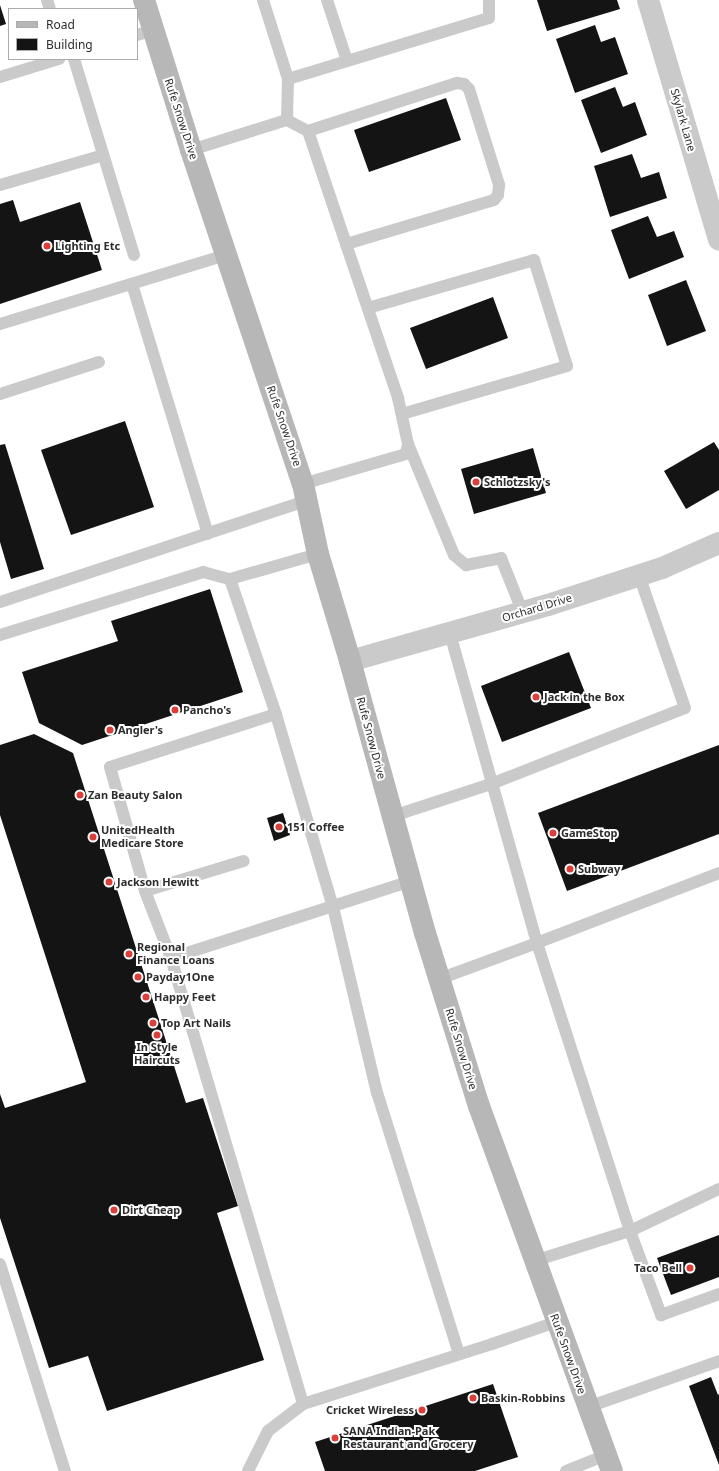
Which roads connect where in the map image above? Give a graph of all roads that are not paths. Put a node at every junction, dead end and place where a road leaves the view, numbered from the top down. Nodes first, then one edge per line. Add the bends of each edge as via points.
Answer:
1 (144, 0) edge
2 (263, 0) edge
3 (327, 0) edge
4 (489, 0) edge
5 (648, 0) edge
6 (145, 33) edge
7 (56, 60) edge
8 (74, 60) edge
9 (347, 61) junction
10 (0, 76) edge
11 (288, 79) junction
12 (287, 120) junction
13 (308, 131) junction
14 (191, 150) junction
15 (103, 154) junction
16 (0, 185) edge
17 (719, 240) edge
18 (346, 244) junction
19 (134, 255) dead end
20 (226, 255) junction
21 (132, 284) junction
22 (368, 308) junction
23 (0, 324) edge
24 (99, 362) dead end
25 (0, 394) edge
26 (402, 414) junction
27 (408, 444) junction
28 (305, 493) junction
29 (208, 534) junction
30 (719, 543) edge
31 (318, 554) junction
32 (639, 575) junction
33 (230, 579) junction
34 (0, 602) edge
35 (523, 613) junction
36 (450, 633) junction
37 (0, 635) edge
38 (350, 661) junction
39 (276, 714) junction
40 (491, 784) junction
41 (393, 816) junction
42 (244, 861) dead end
43 (719, 873) edge
44 (411, 881) junction
45 (145, 891) junction
46 (333, 907) junction
47 (537, 943) junction
48 (171, 958) junction
49 (439, 979) junction
50 (719, 1189) edge
51 (630, 1231) junction
52 (534, 1261) junction
53 (0, 1264) edge
54 (719, 1294) edge
55 (556, 1322) junction
56 (459, 1354) junction
57 (719, 1361) edge
58 (303, 1404) junction
59 (588, 1407) junction
60 (609, 1463) edge
61 (65, 1471) edge
62 (248, 1471) edge
63 (566, 1471) edge

1 - 6 main road, Rufe Snow Drive
2 - 11 lane
3 - 9 lane
4 - 9 lane via 489,18
5 - 17 street, Skylark Lane
6 - 14 main road, Rufe Snow Drive
7 - 10 lane
8 - 15 lane
9 - 11 lane
11 - 12 lane
12 - 13 lane
12 - 14 lane
13 - 18 lane
13 - 18 lane via 457,83 464,84 469,89 499,185 498,195 494,200
14 - 20 main road, Rufe Snow Drive
15 - 16 lane
15 - 19 lane
18 - 22 lane
20 - 21 lane
20 - 28 main road, Rufe Snow Drive
21 - 23 lane
21 - 29 lane
22 - 26 lane
22 - 26 lane via 534,260 567,366
24 - 25 lane
26 - 27 lane
27 - 28 lane via 406,454
27 - 35 lane via 454,555 466,565 501,558
28 - 29 lane
28 - 31 main road, Rufe Snow Drive
29 - 34 lane
30 - 32 street, Orchard Drive via 662,568
31 - 33 lane
31 - 38 main road, Rufe Snow Drive
32 - 35 street, Orchard Drive
32 - 40 lane via 685,708
33 - 37 lane via 203,572
33 - 39 lane
35 - 36 street, Orchard Drive
36 - 38 street, Orchard Drive
36 - 40 lane
38 - 41 main road, Rufe Snow Drive
39 - 45 lane via 110,767
39 - 46 lane
40 - 41 lane
40 - 47 lane
41 - 44 main road, Rufe Snow Drive
42 - 45 lane
43 - 47 lane
44 - 46 lane
44 - 49 main road, Rufe Snow Drive
45 - 48 lane
46 - 48 lane
46 - 56 lane via 378,1093
47 - 49 lane
47 - 51 lane
48 - 58 lane
49 - 52 main road, Rufe Snow Drive via 479,1106
50 - 51 lane
51 - 52 lane
51 - 54 lane via 661,1315
52 - 55 main road, Rufe Snow Drive
53 - 61 lane
55 - 56 lane
55 - 59 main road, Rufe Snow Drive
56 - 58 lane
57 - 59 lane
58 - 62 lane via 268,1431
59 - 60 main road, Rufe Snow Drive
60 - 63 lane

